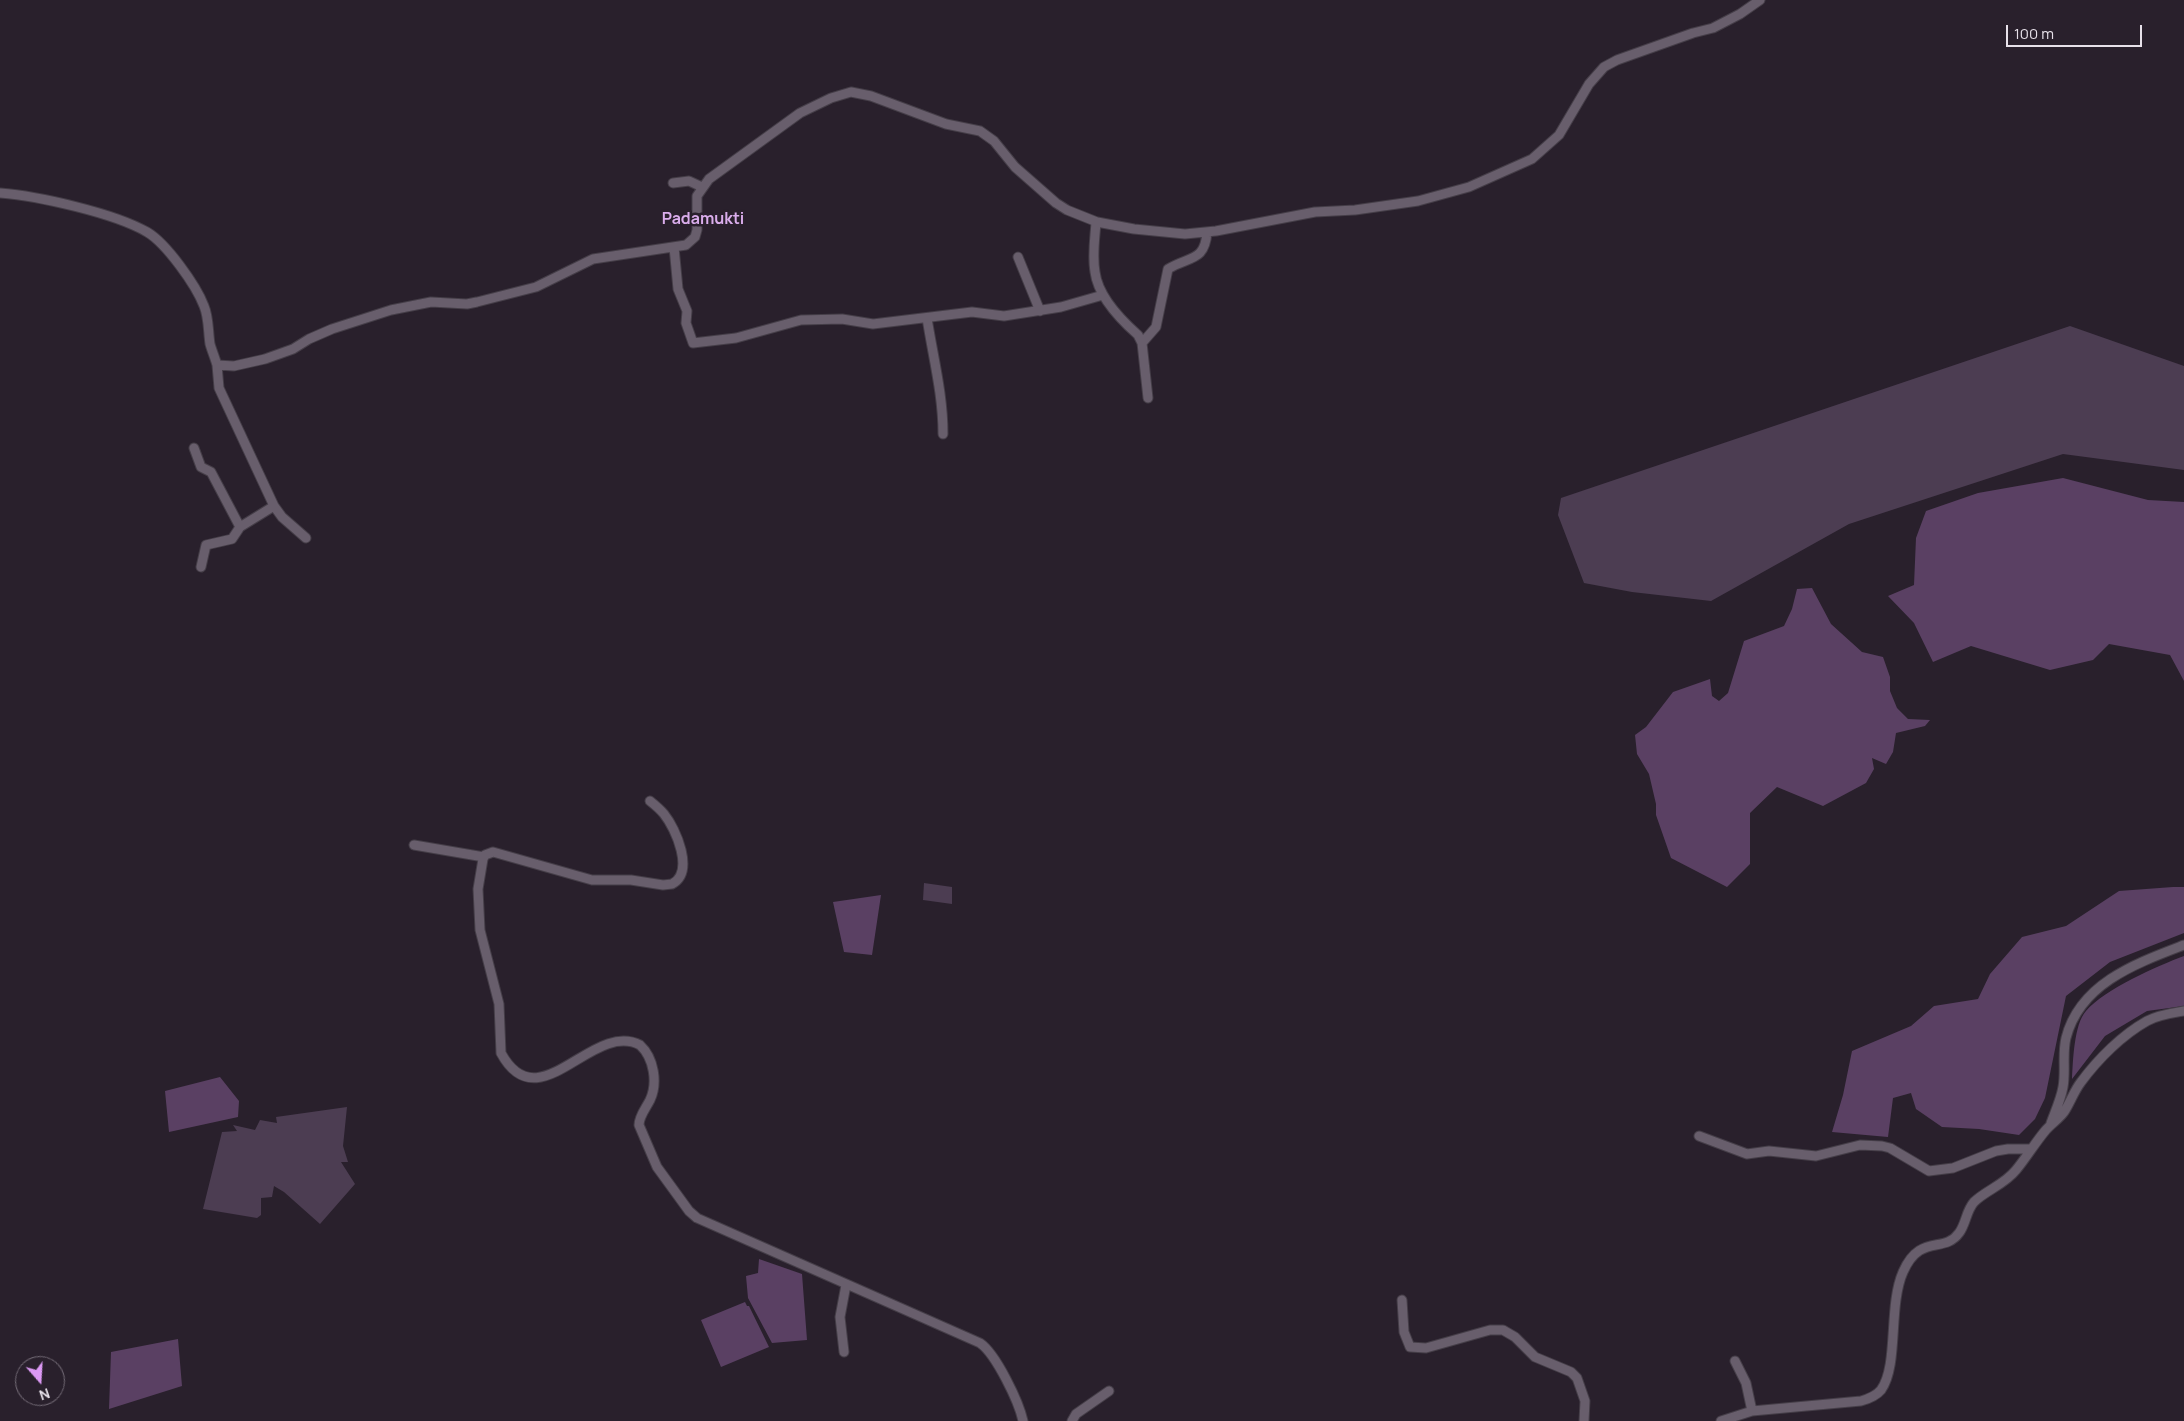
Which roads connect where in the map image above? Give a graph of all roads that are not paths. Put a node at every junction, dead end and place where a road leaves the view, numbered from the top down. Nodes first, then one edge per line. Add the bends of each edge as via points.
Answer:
1 (1760, 0) edge
2 (673, 182) dead end
3 (702, 187) junction
4 (0, 193) edge
5 (1096, 222) junction
6 (1207, 232) junction
7 (674, 247) junction
8 (1018, 257) dead end
9 (1103, 295) junction
10 (1040, 311) junction
11 (927, 318) junction
12 (1142, 343) junction
13 (217, 366) junction
14 (1148, 398) dead end
15 (943, 434) dead end
16 (194, 448) dead end
17 (274, 506) junction
18 (240, 527) junction
19 (306, 538) dead end
20 (201, 568) dead end
21 (650, 801) dead end
22 (414, 845) dead end
23 (484, 857) junction
24 (2184, 945) edge
25 (2184, 1011) edge
26 (2051, 1124) junction
27 (1698, 1136) dead end
28 (2030, 1149) junction
29 (846, 1285) junction
30 (1402, 1300) dead end
31 (844, 1352) dead end
32 (1735, 1361) dead end
33 (1109, 1391) dead end
34 (1752, 1411) junction
35 (1023, 1421) edge
36 (1072, 1421) edge
37 (1584, 1421) edge
38 (1721, 1421) edge

1 - 6 street via 1713,28 1604,67 1589,84 1559,135 1532,159 1505,172 1418,202 1315,212
2 - 3 street via 689,181
3 - 5 street via 708,179 800,113 851,92 871,96 946,124 980,131 1056,203
3 - 7 street via 697,196 695,237 686,245
4 - 13 street via 117,219 147,232 172,256 199,296 208,318 210,343
5 - 6 street via 1185,234
5 - 9 street via 1095,274
6 - 12 street via 1206,247 1197,258 1168,269 1156,327
7 - 11 street via 678,289 693,344 736,338 801,320 842,319 873,324
7 - 13 street via 593,258 536,287 477,302 431,302 391,310 332,329 265,359
8 - 10 street
9 - 10 street
9 - 12 street
10 - 11 street via 1004,316 972,312
11 - 15 street via 943,410
12 - 14 street
13 - 17 street via 220,390
16 - 18 street via 201,467 211,472
17 - 18 street
17 - 19 street
18 - 20 street via 232,539 205,545
21 - 23 street via 668,820 679,844 684,863 680,876 672,884 592,880 498,853
22 - 23 street
23 - 29 street via 478,889 480,930 500,1004 501,1053 511,1068 530,1078 540,1077 554,1074 602,1046 623,1040 640,1045 650,1061 655,1080 639,1125 658,1167 689,1211 700,1219
24 - 26 street via 2104,983 2080,1006 2066,1037 2063,1086
25 - 26 street via 2149,1020 2114,1047 2080,1083 2063,1113
26 - 28 street
27 - 28 street via 1747,1154 1769,1151 1816,1156 1860,1146 1882,1146 1929,1172 1953,1168 1996,1151
28 - 34 street via 2001,1185 1974,1202 1954,1239 1926,1246 1909,1260 1898,1288 1889,1369 1880,1392 1861,1401
29 - 31 street via 840,1316
29 - 35 street via 985,1347 1003,1374
30 - 37 street via 1404,1332 1410,1347 1426,1348 1490,1330 1503,1330 1535,1357 1571,1372 1577,1378 1586,1401
32 - 34 street via 1746,1383
33 - 36 street via 1076,1414
34 - 38 street

